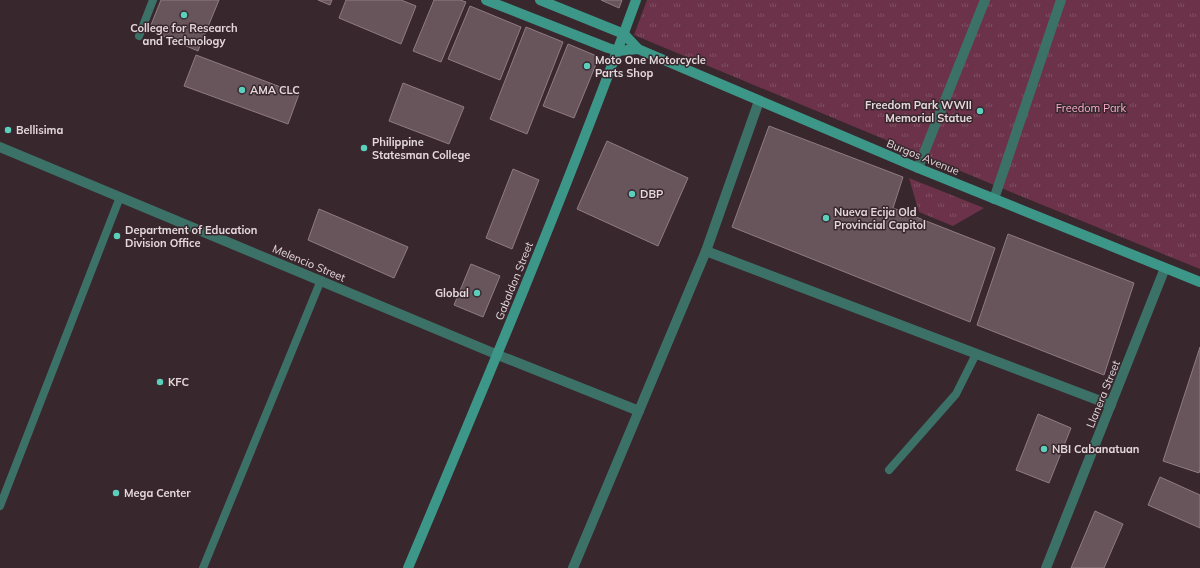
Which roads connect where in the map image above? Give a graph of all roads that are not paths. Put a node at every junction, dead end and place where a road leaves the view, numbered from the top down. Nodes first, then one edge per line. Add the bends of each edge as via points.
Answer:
1 (153, 0) edge
2 (486, 0) edge
3 (540, 0) edge
4 (636, 0) edge
5 (985, 0) edge
6 (1061, 0) edge
7 (624, 34) junction
8 (139, 36) dead end
9 (638, 49) junction
10 (618, 51) junction
11 (759, 101) junction
12 (0, 147) edge
13 (918, 168) junction
14 (120, 197) junction
15 (994, 198) junction
16 (706, 251) junction
17 (1163, 273) dead end
18 (320, 280) junction
19 (1200, 282) edge
20 (976, 354) junction
21 (498, 355) junction
22 (1112, 405) junction
23 (640, 411) junction
24 (889, 470) dead end
25 (0, 506) edge
26 (203, 568) edge
27 (408, 568) edge
28 (573, 568) edge
29 (1046, 568) edge

1 - 8 lane
2 - 10 street, Burgos Avenue
3 - 7 street, Burgos Avenue
4 - 7 street, Gabaldon Street
5 - 13 street
6 - 15 street
7 - 9 street, Burgos Avenue
7 - 10 street, Gabaldon Street
9 - 10 street, Burgos Avenue
9 - 11 street, Burgos Avenue
10 - 21 street, Gabaldon Street
11 - 13 street, Burgos Avenue
11 - 16 street
12 - 14 street, Melencio Street
13 - 15 street, Burgos Avenue
14 - 18 street, Melencio Street
14 - 25 lane
15 - 19 street, Burgos Avenue
16 - 20 street
16 - 23 street
17 - 22 street, Llanera Street
18 - 21 street, Melencio Street
18 - 26 lane
20 - 22 street
20 - 24 lane via 951,401
21 - 23 street, Melencio Street
21 - 27 street, Gabaldon Street
22 - 29 street, Llanera Street
23 - 28 street

